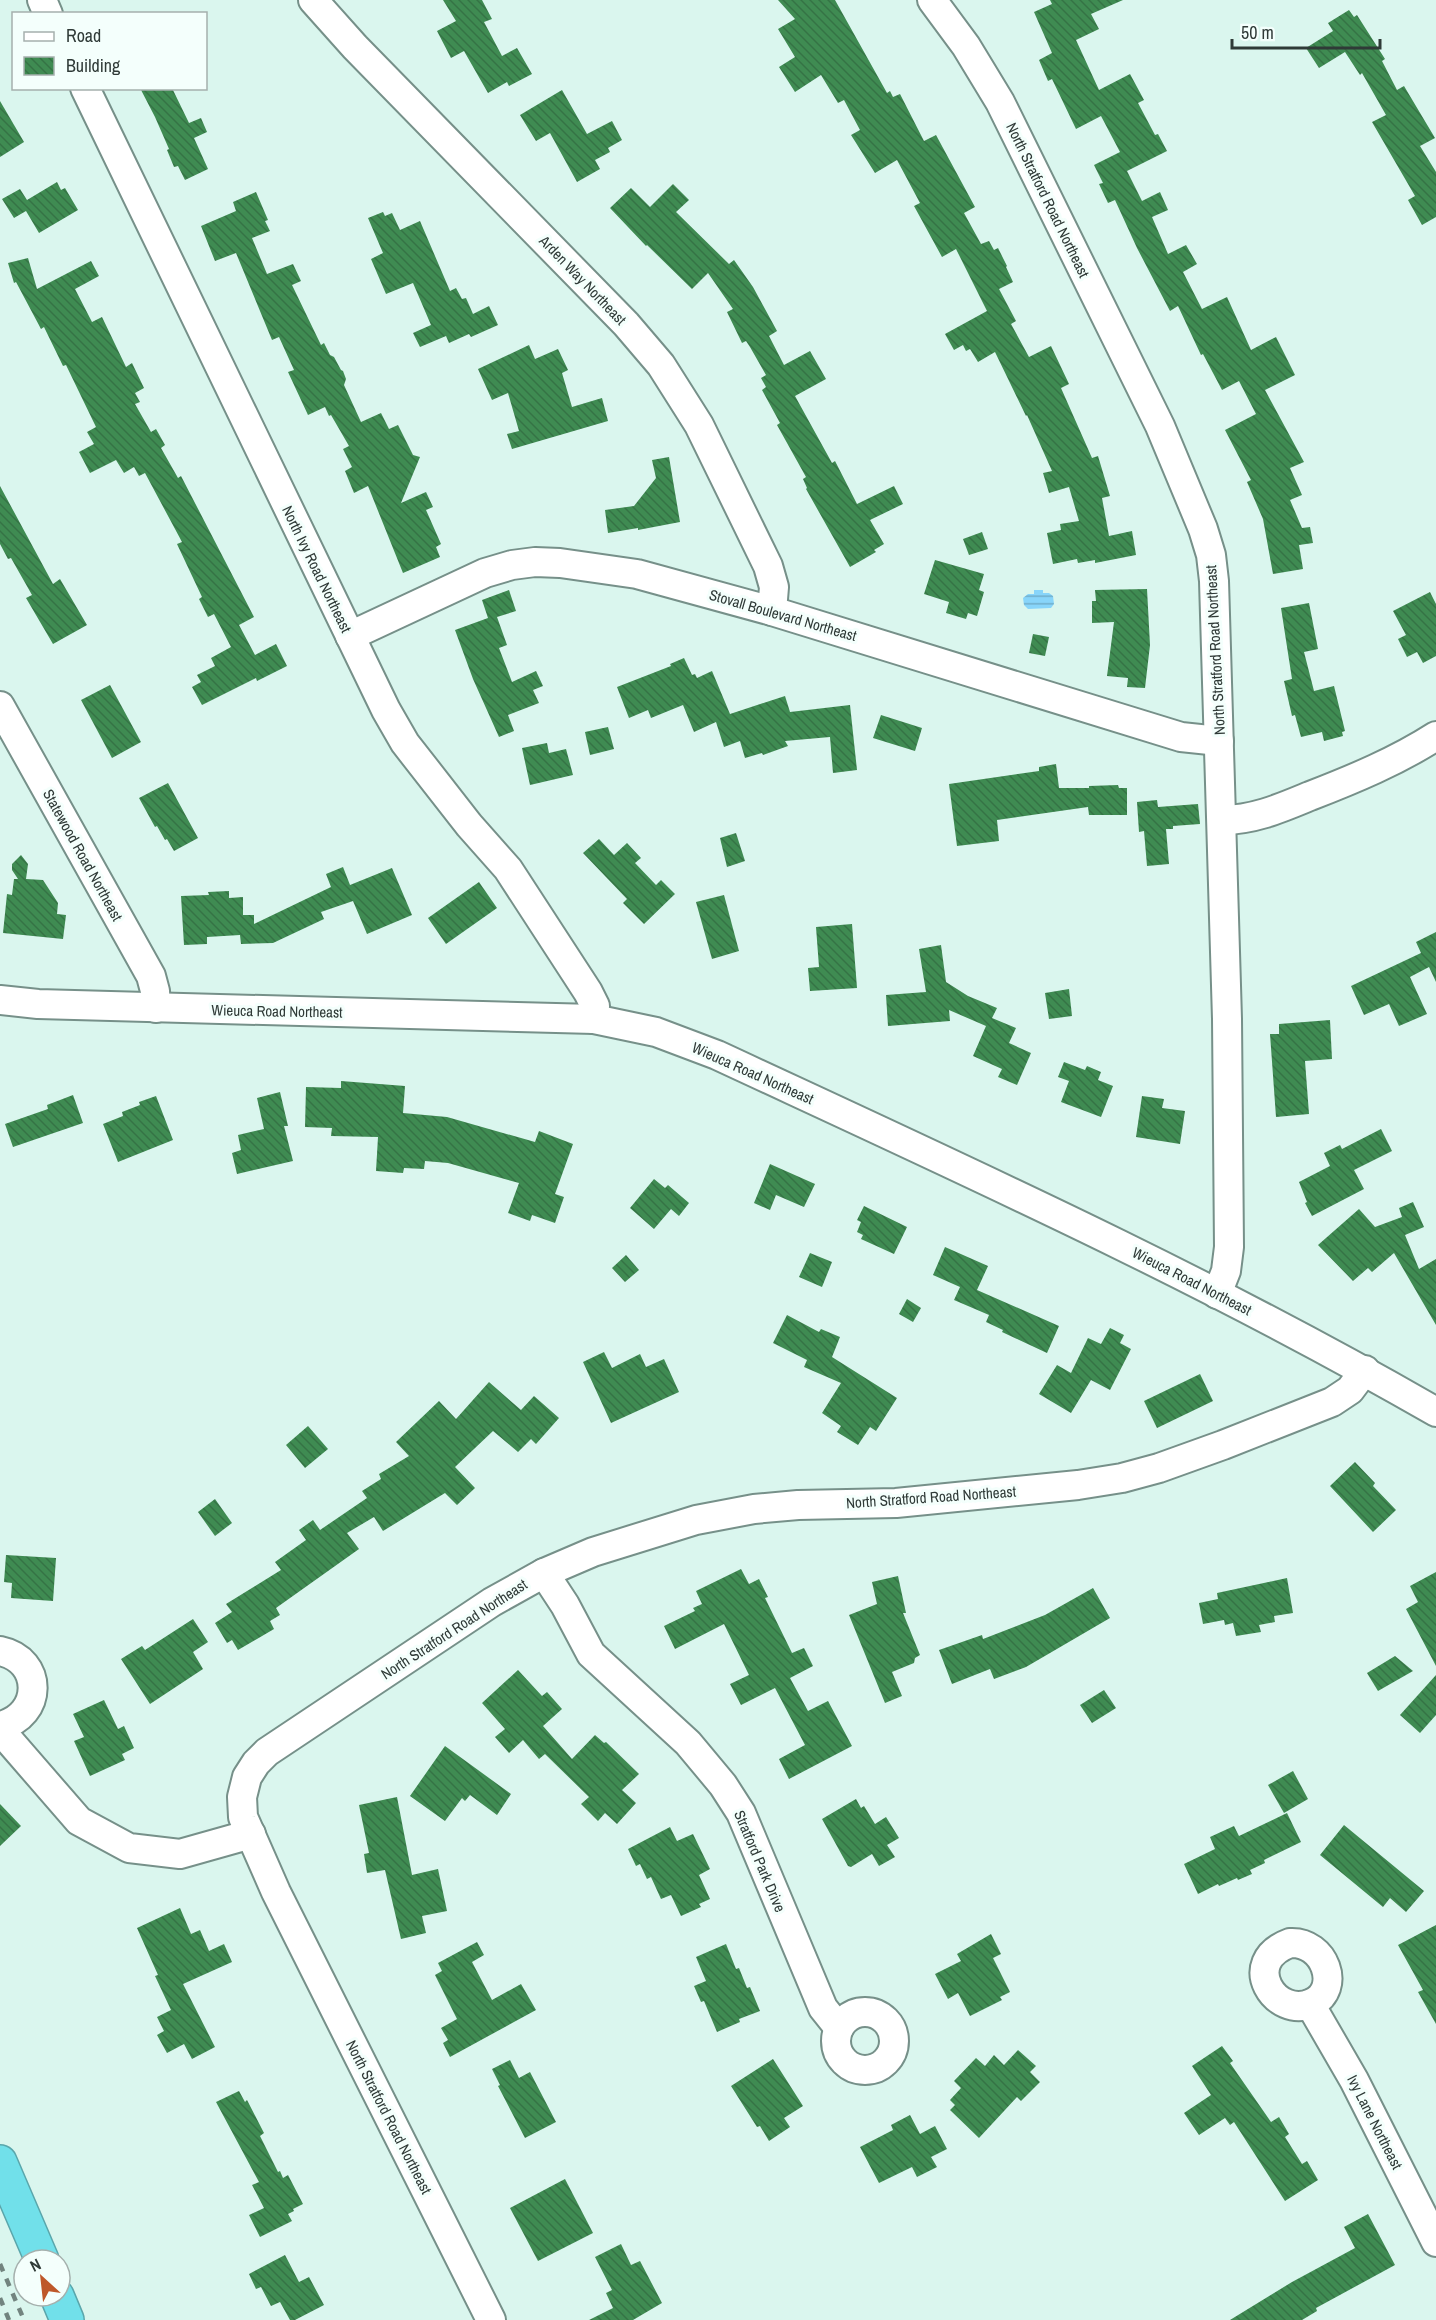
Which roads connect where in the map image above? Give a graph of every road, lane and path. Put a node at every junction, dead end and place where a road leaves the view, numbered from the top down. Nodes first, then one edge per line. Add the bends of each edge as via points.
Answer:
1 (313, 0) edge
2 (932, 0) edge
3 (86, 90) edge
4 (772, 611) junction
5 (350, 636) junction
6 (0, 706) edge
7 (1436, 736) edge
8 (1219, 741) junction
9 (1222, 820) junction
10 (0, 1000) edge
11 (156, 1008) junction
12 (594, 1019) junction
13 (1217, 1294) junction
14 (1365, 1370) junction
15 (1436, 1412) edge
16 (544, 1573) junction
17 (0, 1651) edge
18 (0, 1728) edge
19 (250, 1834) junction
20 (1310, 2004) dead end
21 (839, 2028) dead end
22 (0, 2162) edge
23 (1436, 2242) edge
24 (37, 2248) edge
25 (491, 2320) edge

1 - 4 street, Arden Way Northeast via 661,365 699,425 768,566 774,587
2 - 8 street, North Stratford Road Northeast via 1000,102 1160,426 1203,529 1214,581
3 - 5 street, North Ivy Road Northeast
4 - 5 street, Stovall Boulevard Northeast via 637,574 535,562 485,573
4 - 8 street, Stovall Boulevard Northeast via 1181,737
5 - 12 street, North Ivy Road Northeast via 405,743 508,868 588,992 595,1006
6 - 11 street, Statewood Road Northeast via 151,976
7 - 9 street via 1355,779 1262,815
8 - 9 street, North Stratford Road Northeast
9 - 13 street, North Stratford Road Northeast via 1229,1247 1226,1271
10 - 11 street, Wieuca Road Northeast
11 - 12 street, Wieuca Road Northeast
12 - 13 street, Wieuca Road Northeast via 656,1032 717,1055 1076,1222
13 - 14 street, Wieuca Road Northeast
14 - 15 street, Wieuca Road Northeast
14 - 16 street, North Stratford Road Northeast via 1350,1390 1332,1402 1122,1478 896,1503 754,1509 696,1520 593,1552
16 - 19 street, North Stratford Road Northeast via 492,1602 267,1752 247,1777 242,1797 243,1817
16 - 21 street, Stratford Park Drive via 591,1654 688,1743 723,1785 741,1813 823,2008
17 - 18 street via 23,1663 33,1685 28,1709
18 - 19 street via 79,1821 129,1848 180,1854
19 - 25 street, North Stratford Road Northeast
20 - 23 street, Ivy Lane Northeast via 1354,2080
22 - 24 highway

